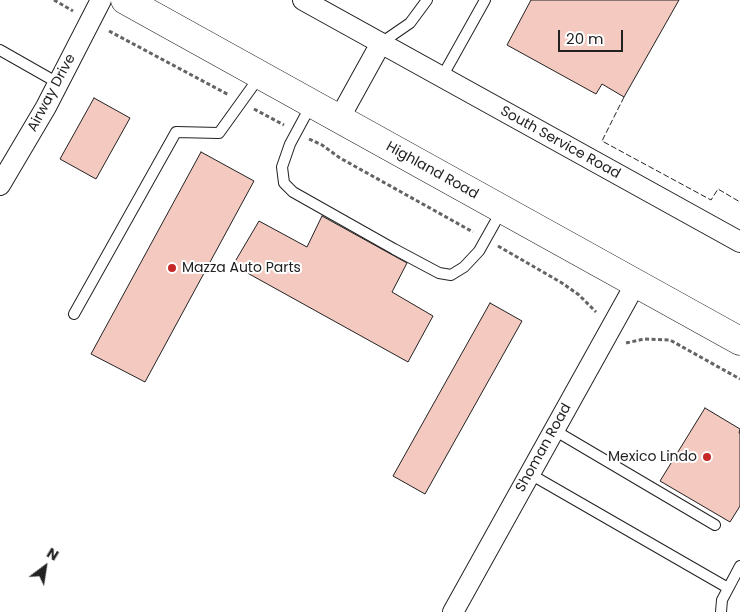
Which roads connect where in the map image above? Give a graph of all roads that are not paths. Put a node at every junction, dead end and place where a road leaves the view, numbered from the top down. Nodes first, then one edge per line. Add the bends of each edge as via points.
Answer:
1 (101, 0) edge
2 (125, 0) edge
3 (303, 0) edge
4 (427, 0) edge
5 (485, 0) edge
6 (381, 43) junction
7 (0, 50) edge
8 (260, 75) junction
9 (442, 77) junction
10 (58, 83) junction
11 (312, 104) junction
12 (339, 119) junction
13 (0, 185) edge
14 (503, 210) junction
15 (740, 242) edge
16 (636, 283) junction
17 (74, 314) dead end
18 (740, 341) edge
19 (554, 430) junction
20 (530, 474) junction
21 (715, 525) dead end
22 (740, 566) edge
23 (728, 588) junction
24 (453, 612) edge
25 (722, 612) edge

1 - 10 street, Airway Drive
2 - 8 highway, Highland Road
3 - 6 street, South Service Road
4 - 6 lane via 410,23
5 - 9 lane
6 - 9 street, South Service Road
6 - 12 street
7 - 10 lane
8 - 11 highway, Highland Road
8 - 17 lane via 219,133 176,132
9 - 15 street, South Service Road
10 - 13 street, Airway Drive
11 - 12 highway, Highland Road
11 - 14 lane via 290,144 282,167 284,183 293,192 352,225 439,273 451,275 479,251
12 - 14 highway, Highland Road
14 - 16 highway, Highland Road
16 - 18 highway, Highland Road
16 - 19 street, Shoman Road
19 - 20 street, Shoman Road
19 - 21 lane
20 - 23 lane
20 - 24 street, Shoman Road
22 - 23 lane
23 - 25 lane via 722,600

